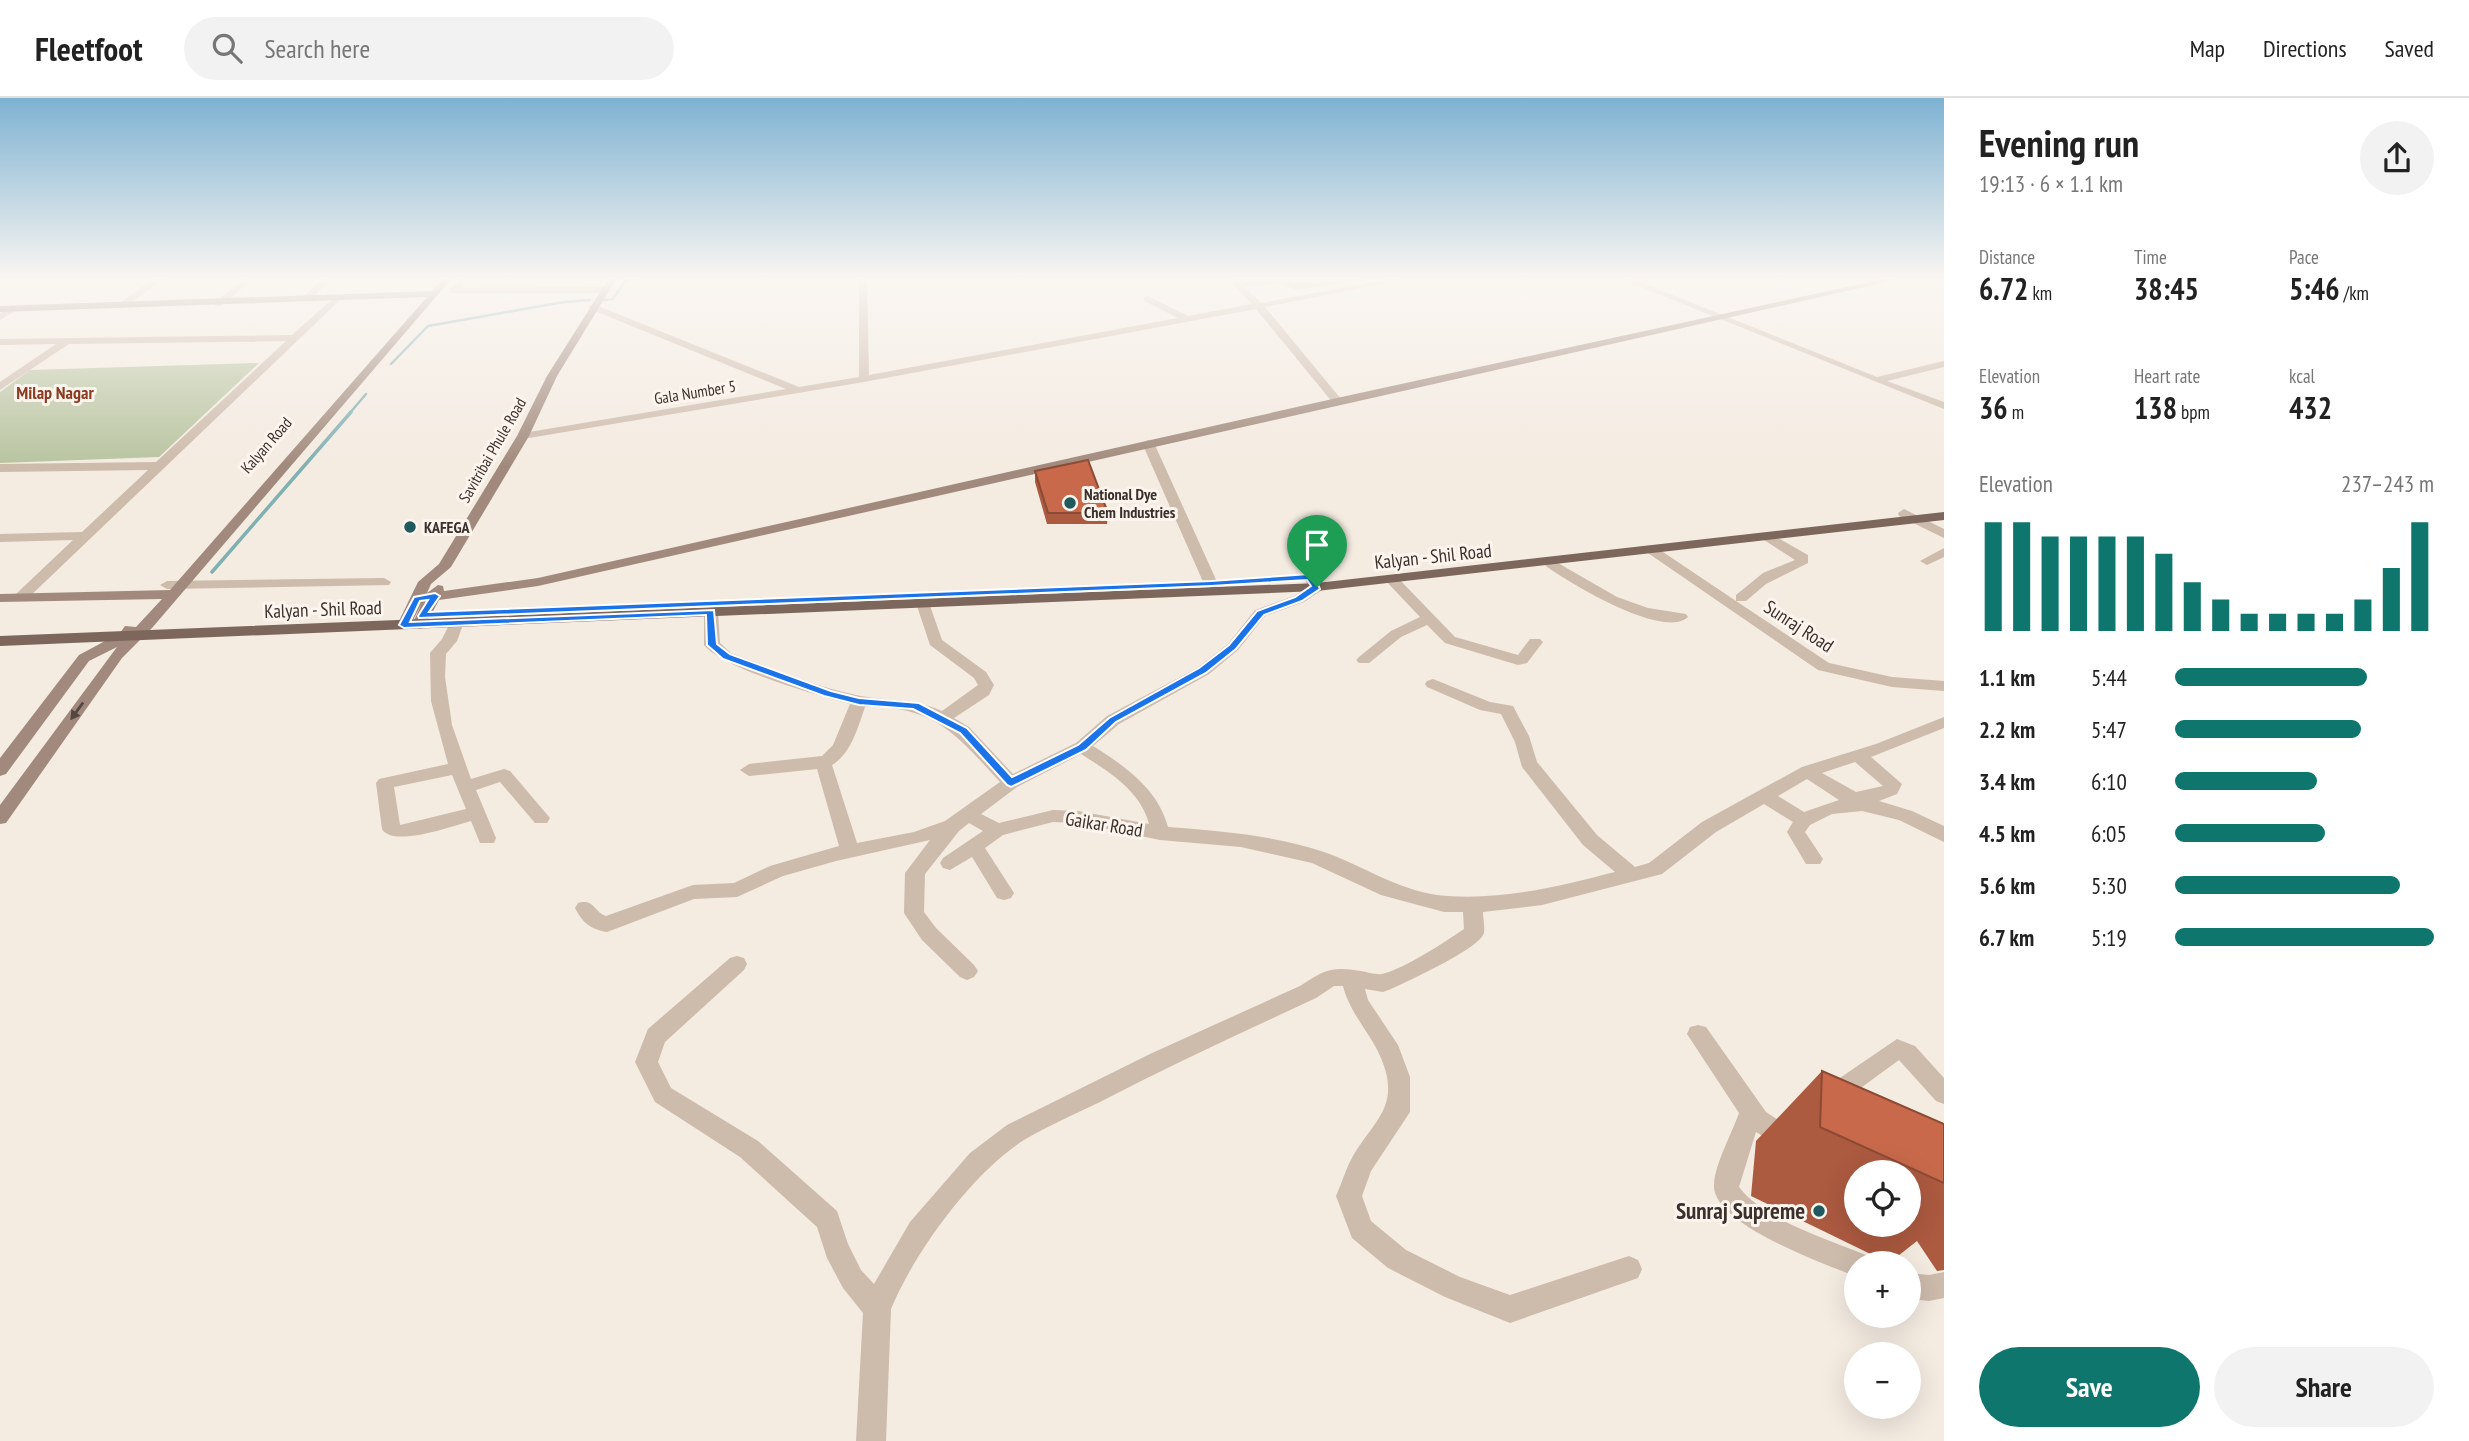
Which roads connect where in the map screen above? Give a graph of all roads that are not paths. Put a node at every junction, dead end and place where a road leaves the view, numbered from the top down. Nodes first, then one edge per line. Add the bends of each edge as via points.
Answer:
1 (67, 341) junction
2 (92, 341) edge
3 (292, 341) edge
4 (381, 341) edge
5 (392, 341) edge
6 (573, 341) edge
7 (676, 341) edge
8 (864, 341) edge
9 (1066, 341) edge
10 (1287, 341) edge
11 (1612, 341) edge
12 (1779, 341) edge
13 (0, 342) edge
14 (1944, 364) edge
15 (1908, 374) junction
16 (1944, 374) edge
17 (864, 379) junction
18 (1877, 380) junction
19 (0, 387) edge
20 (798, 390) junction
21 (1337, 401) junction
22 (1944, 407) edge
23 (523, 436) junction
24 (1148, 443) junction
25 (159, 466) junction
26 (0, 468) edge
27 (1944, 508) edge
28 (1910, 516) junction
29 (1944, 516) edge
30 (1944, 534) edge
31 (85, 536) junction
32 (1769, 537) junction
33 (0, 538) edge
34 (1652, 551) junction
35 (1944, 552) edge
36 (1927, 561) dead end
37 (1551, 563) junction
38 (444, 567) junction
39 (1392, 580) junction
40 (384, 582) dead end
41 (1313, 582) junction
42 (1211, 584) junction
43 (170, 590) junction
44 (435, 596) junction
45 (21, 597) junction
46 (0, 598) edge
47 (1741, 598) dead end
48 (417, 599) junction
49 (847, 602) junction
50 (923, 603) junction
51 (711, 612) junction
52 (1681, 617) dead end
53 (414, 620) junction
54 (1428, 620) junction
55 (457, 622) junction
56 (135, 630) junction
57 (0, 632) edge
58 (96, 637) junction
59 (0, 641) edge
60 (1535, 642) dead end
61 (117, 655) junction
62 (84, 658) junction
63 (1364, 660) dead end
64 (1433, 684) dead end
65 (1944, 686) edge
66 (859, 701) junction
67 (943, 718) junction
68 (1940, 727) edge
69 (1082, 747) junction
70 (47, 753) junction
71 (1856, 755) junction
72 (5, 763) edge
73 (823, 764) junction
74 (457, 768) junction
75 (749, 771) dead end
76 (1808, 771) junction
77 (1011, 783) junction
78 (466, 787) junction
79 (1765, 796) junction
80 (477, 813) junction
81 (0, 818) edge
82 (541, 818) dead end
83 (960, 820) junction
84 (1803, 820) junction
85 (997, 830) junction
86 (1160, 833) junction
87 (1944, 835) edge
88 (487, 838) dead end
89 (975, 846) junction
90 (850, 851) junction
91 (1813, 859) dead end
92 (950, 863) dead end
93 (1632, 874) junction
94 (1004, 893) dead end
95 (1472, 904) junction
96 (585, 908) dead end
97 (737, 964) dead end
98 (967, 971) dead end
99 (1341, 977) junction
100 (1699, 1034) dead end
101 (1839, 1091) edge
102 (1944, 1094) edge
103 (1752, 1111) junction
104 (1810, 1152) dead end
105 (1844, 1258) edge
106 (1629, 1269) dead end
107 (1944, 1286) edge
108 (1921, 1287) edge
109 (877, 1309) junction
110 (872, 1441) edge

1 - 2 street
1 - 13 street
1 - 19 street
3 - 25 street
4 - 43 street, Kalyan Road
5 - 43 street, Kalyan Road
6 - 23 street, Savitribai Phule Road
7 - 20 street
8 - 17 street
9 - 17 street, Gala Number 5
10 - 21 street
11 - 21 street
12 - 18 street
14 - 15 street
15 - 16 street
15 - 18 street
17 - 20 street, Gala Number 5
18 - 22 street
20 - 23 street, Gala Number 5
21 - 24 street
23 - 38 street, Savitribai Phule Road
24 - 42 street
24 - 44 street via 538,582
25 - 26 street
25 - 31 street
27 - 28 main road, Kalyan - Shil Road
28 - 29 main road, Kalyan - Shil Road
28 - 30 street
28 - 32 main road, Kalyan - Shil Road
28 - 41 main road, Kalyan - Shil Road
31 - 33 street
31 - 45 street
32 - 34 main road, Kalyan - Shil Road
32 - 47 street via 1803,558 1801,563 1758,582
34 - 37 main road, Kalyan - Shil Road
34 - 65 street, Sunraj Road via 1824,667 1892,682
35 - 36 street
37 - 39 main road, Kalyan - Shil Road
37 - 52 street via 1616,603 1662,617
38 - 44 street, Savitribai Phule Road via 446,573
38 - 48 street, Savitribai Phule Road via 425,582
39 - 41 main road, Kalyan - Shil Road
39 - 54 street
40 - 43 street
41 - 42 main road, Kalyan - Shil Road
41 - 50 main road, Kalyan - Shil Road
41 - 69 street via 1299,599 1260,613 1219,659 1113,720
42 - 49 main road, Kalyan - Shil Road
43 - 45 street
43 - 56 street, Kalyan Road
44 - 48 street
44 - 53 street, Savitribai Phule Road
45 - 46 street
48 - 53 street, Savitribai Phule Road
49 - 50 main road, Kalyan - Shil Road
49 - 51 main road, Kalyan - Shil Road
49 - 53 main road, Kalyan - Shil Road
50 - 67 street via 935,642 980,675 986,685
51 - 55 main road, Kalyan - Shil Road
51 - 66 street via 712,645 726,656
53 - 55 main road, Kalyan - Shil Road
53 - 56 main road, Kalyan - Shil Road
54 - 60 street via 1450,640 1518,660
54 - 63 street via 1396,634
55 - 74 street via 438,653 436,698
56 - 57 main road, Kalyan - Shil Road
56 - 58 main road, Kalyan - Shil Road
56 - 61 street, Kalyan Road
56 - 62 street
58 - 59 main road, Kalyan - Shil Road
58 - 62 street
61 - 62 street
61 -> 70 street, Kalyan Road
62 - 72 street
64 - 93 street via 1507,710 1520,733 1528,763 1590,840
66 - 67 street via 915,706
66 - 73 street via 835,756
67 - 77 street via 963,731
68 - 71 street, Gaikar Road
69 - 77 street
69 - 86 street via 1136,787 1158,818
70 - 72 street
70 - 81 street, Kalyan Road
71 - 76 street, Gaikar Road
71 - 76 street via 1891,781 1891,790 1854,799
73 - 75 street
73 - 90 street
74 - 78 street
74 - 80 street via 385,783 391,829 398,832
76 - 79 street, Gaikar Road
77 - 83 street
78 - 80 street
78 - 82 street via 504,775
79 - 84 street
79 - 93 street, Gaikar Road via 1709,827 1655,869
80 - 88 street
83 - 85 street
83 - 90 street via 916,838
83 - 98 street via 915,873 914,913
84 - 87 street via 1834,807 1876,808 1904,815
84 - 91 street via 1796,832
85 - 86 street, Gaikar Road via 1053,816
85 - 89 street
86 - 95 street, Gaikar Road via 1241,840 1317,857 1388,890 1444,904
89 - 92 street
89 - 94 street
90 - 96 street via 778,871 737,890 693,892 607,924 598,923
93 - 95 street, Gaikar Road via 1542,898
95 - 99 street via 1474,932 1443,954 1382,984
97 - 109 street via 656,1036 646,1062 663,1095 749,1149 828,1220 836,1249 852,1279
99 - 106 street via 1390,1052 1399,1077 1398,1112 1361,1165 1349,1196 1361,1229 1397,1259 1510,1309
99 - 109 street via 1015,1133 979,1161 919,1231
100 - 103 street
101 - 102 street via 1897,1049 1907,1053
103 - 104 street via 1775,1133
103 - 105 street via 1726,1182 1728,1193 1765,1223
107 - 108 street
109 - 110 street

